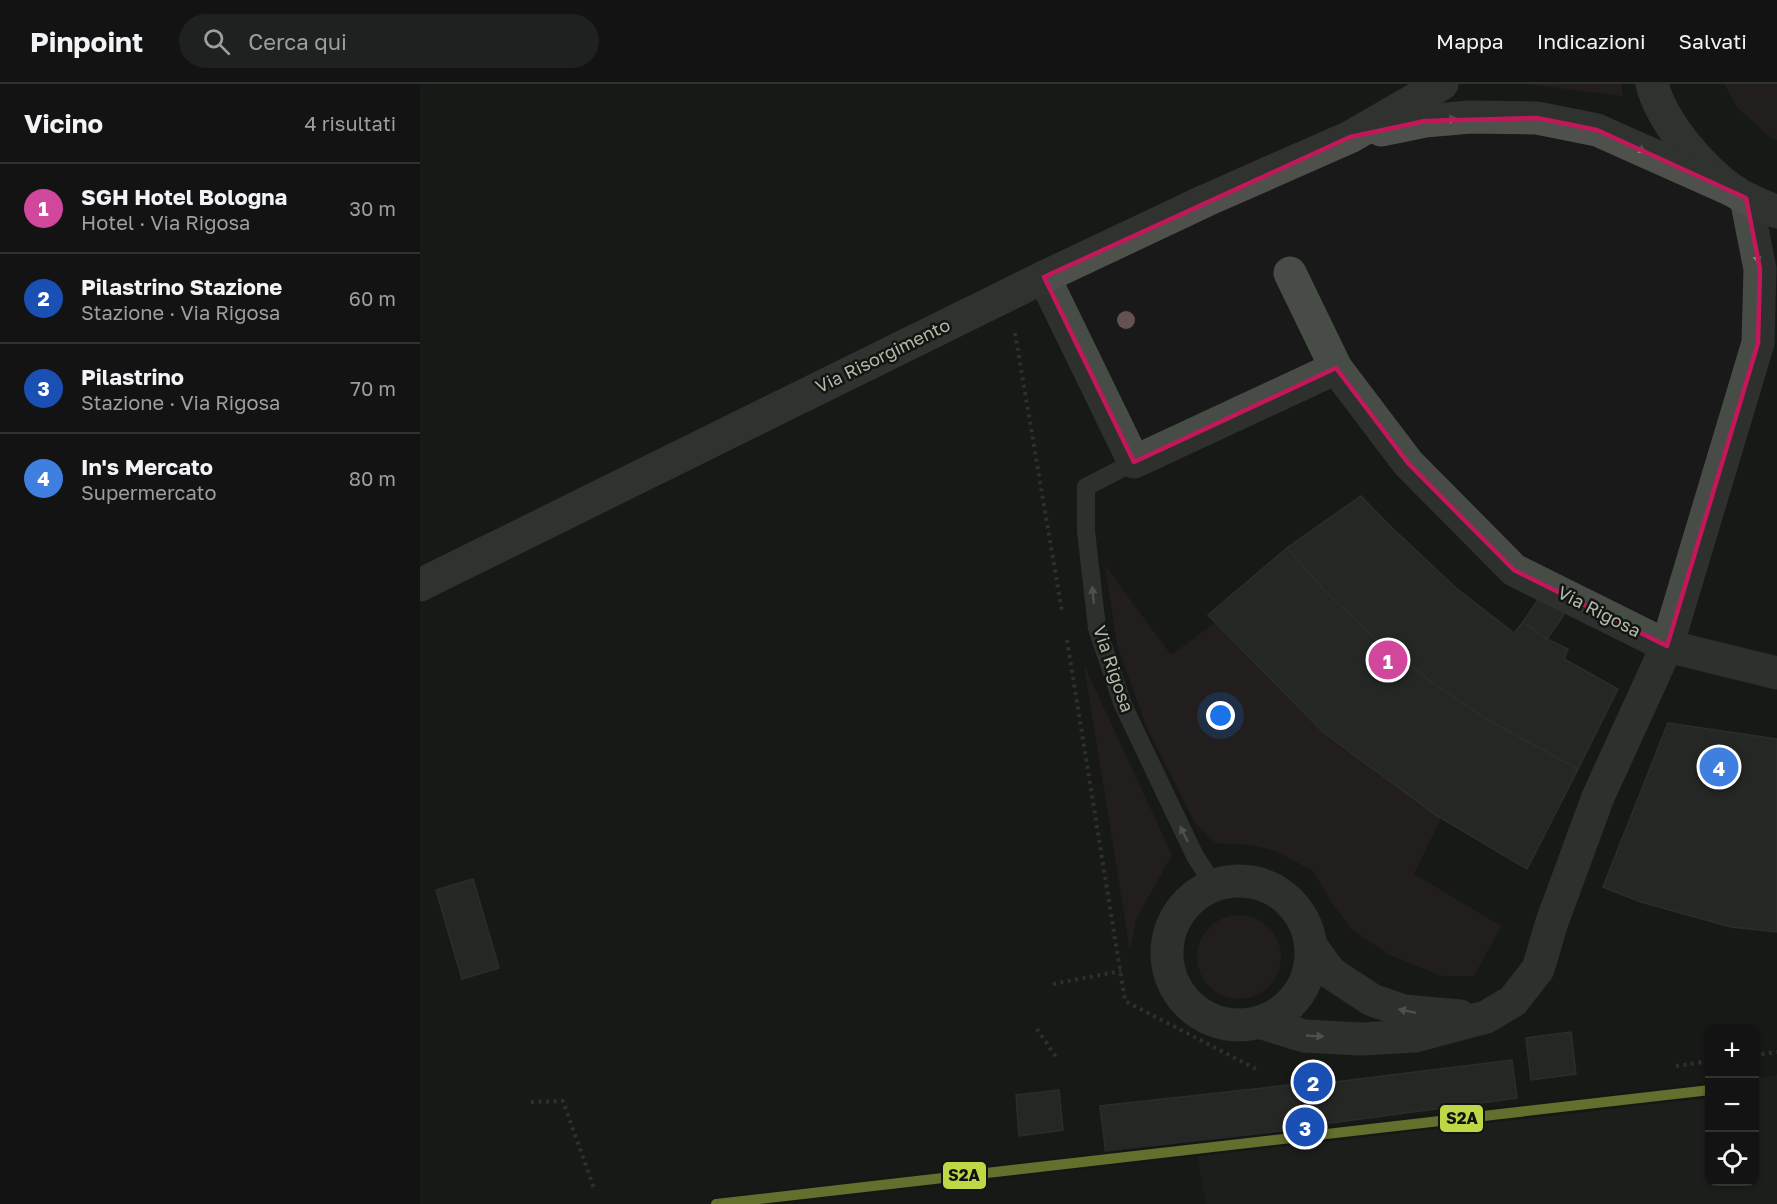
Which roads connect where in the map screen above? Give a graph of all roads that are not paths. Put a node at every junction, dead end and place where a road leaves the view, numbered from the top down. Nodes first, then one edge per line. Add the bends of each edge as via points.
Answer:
1 (1442, 84) edge
2 (1652, 84) edge
3 (1350, 137) junction
4 (1741, 195) junction
5 (1777, 212) edge
6 (1290, 273) dead end
7 (1044, 277) junction
8 (1777, 315) edge
9 (1758, 343) junction
10 (1336, 368) junction
11 (1134, 462) junction
12 (420, 585) edge
13 (1667, 646) junction
14 (1777, 673) edge
15 (1214, 885) junction
16 (1311, 946) junction
17 (1486, 1017) junction
18 (1259, 1022) junction

1 - 3 main road, Via Risorgimento
2 - 4 main road via 1655,97 1688,151
3 -> 4 main road, Via Risorgimento via 1425,121 1537,118 1597,130
3 - 7 main road, Via Risorgimento
4 - 5 main road, Via Risorgimento
4 -> 9 street via 1760,269
6 - 10 street, Via Rigosa
7 - 11 street
7 - 12 main road, Via Risorgimento
8 - 9 street
9 - 13 street
10 - 11 street, Via Rigosa
10 - 13 street, Via Rigosa via 1408,463 1514,570
15 -> 11 lane, Via Rigosa via 1195,856 1123,705 1097,628 1086,531 1086,487
13 - 14 street, Via Rigosa
13 - 17 street via 1598,797 1538,969 1513,1001
15 - 16 street via 1236,880 1278,891 1295,905 1306,924
15 - 18 street via 1194,896 1179,911 1169,932 1166,953 1170,975 1180,995 1205,1016 1237,1025
17 -> 16 street via 1404,1011 1372,1000 1331,973
16 - 18 street via 1309,971 1299,994 1281,1012
18 -> 17 street via 1304,1036 1361,1039 1415,1036

